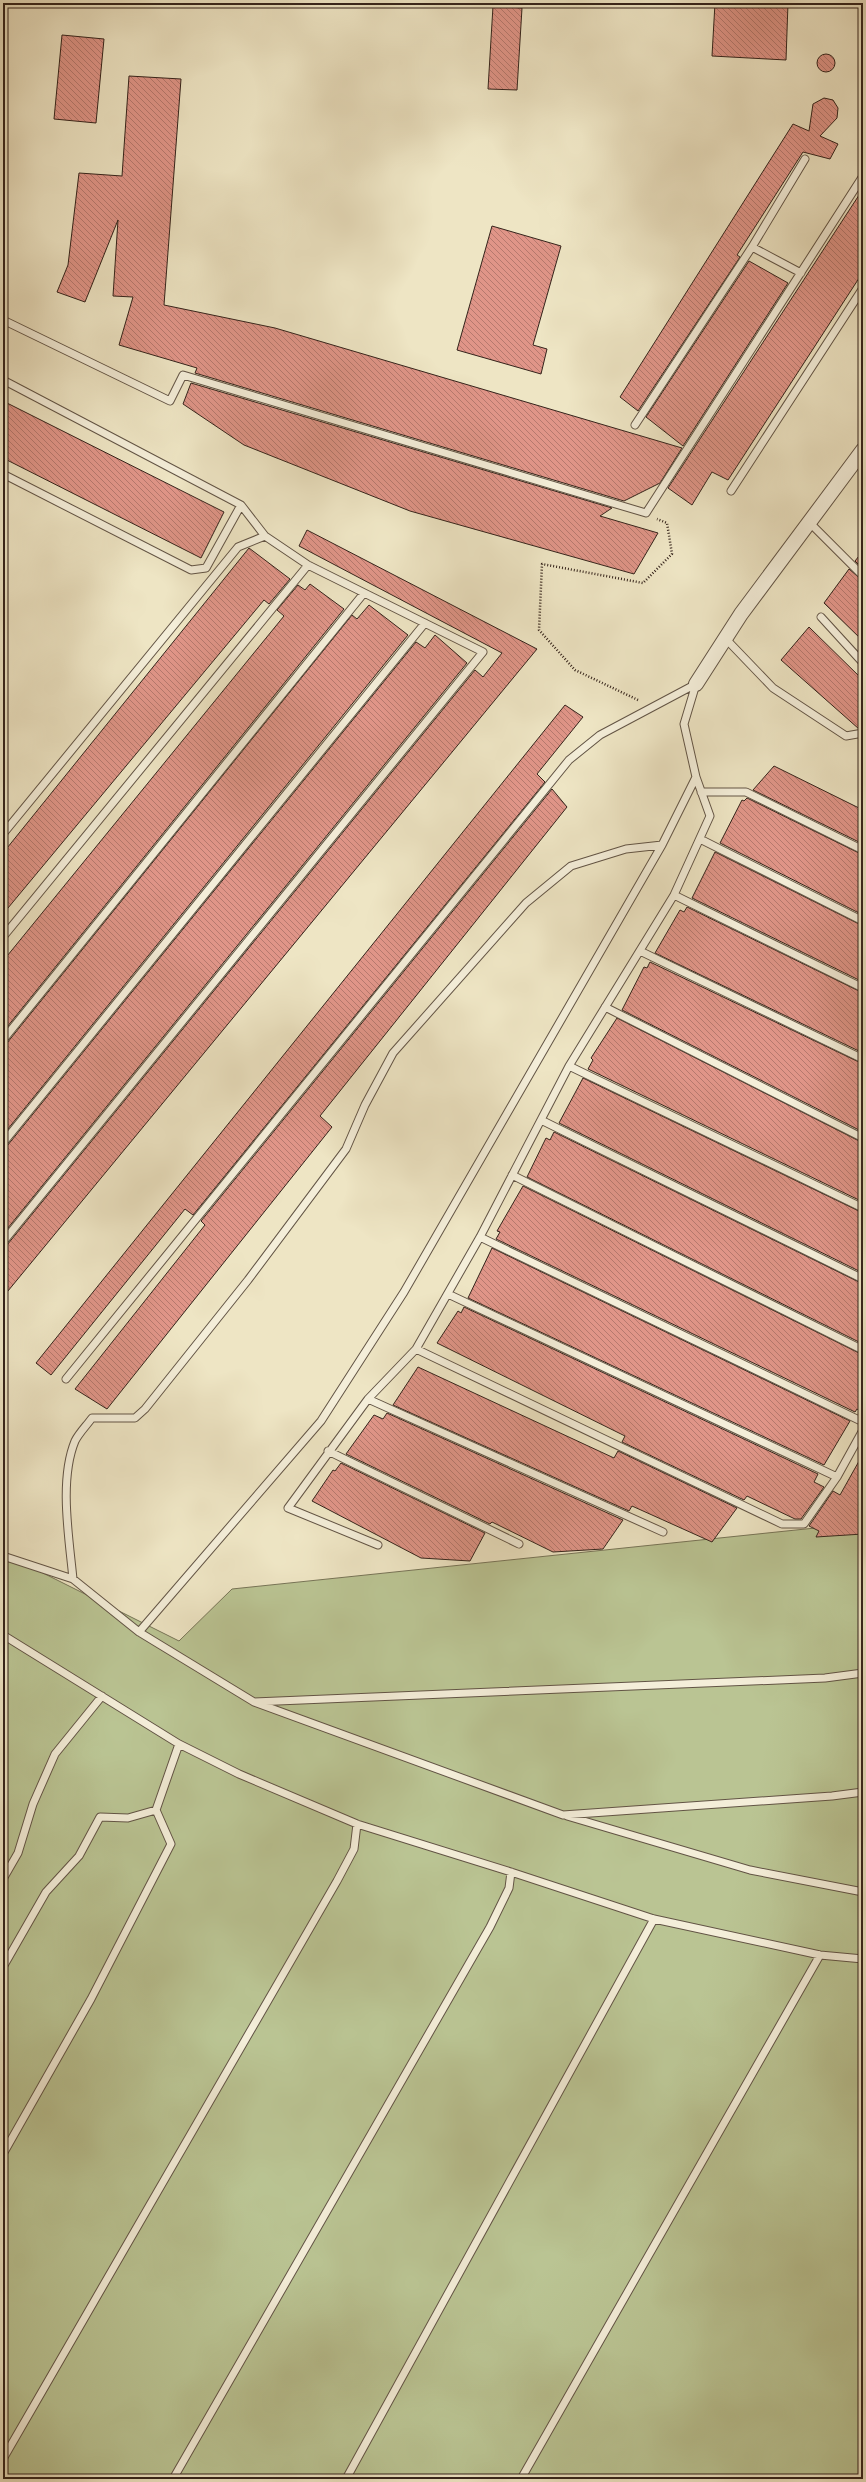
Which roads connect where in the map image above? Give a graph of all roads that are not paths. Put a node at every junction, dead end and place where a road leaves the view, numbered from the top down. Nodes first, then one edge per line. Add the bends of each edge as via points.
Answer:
1 (805, 159) dead end
2 (863, 176) edge
3 (752, 247) junction
4 (801, 273) junction
5 (863, 288) edge
6 (3, 320) edge
7 (3, 380) edge
8 (636, 425) dead end
9 (863, 450) edge
10 (3, 474) edge
11 (731, 491) dead end
12 (241, 505) junction
13 (809, 522) junction
14 (264, 536) junction
15 (308, 566) junction
16 (863, 576) edge
17 (364, 593) junction
18 (820, 617) dead end
19 (425, 623) junction
20 (725, 638) junction
21 (863, 663) edge
22 (696, 684) junction
23 (863, 733) edge
24 (696, 777) junction
25 (701, 792) junction
26 (3, 834) edge
27 (700, 839) junction
28 (662, 845) junction
29 (863, 850) edge
30 (674, 895) junction
31 (863, 921) edge
32 (3, 937) edge
33 (640, 951) junction
34 (863, 988) edge
35 (605, 1007) junction
36 (3, 1040) edge
37 (863, 1059) edge
38 (568, 1066) junction
39 (541, 1120) junction
40 (863, 1138) edge
41 (3, 1143) edge
42 (512, 1176) junction
43 (863, 1208) edge
44 (480, 1237) junction
45 (3, 1242) edge
46 (863, 1279) edge
47 (448, 1294) junction
48 (416, 1349) junction
49 (863, 1350) edge
50 (66, 1379) dead end
51 (368, 1399) junction
52 (863, 1422) edge
53 (863, 1430) edge
54 (328, 1451) junction
55 (837, 1477) junction
56 (663, 1532) dead end
57 (519, 1544) dead end
58 (378, 1545) dead end
59 (3, 1556) edge
60 (73, 1579) junction
61 (139, 1632) junction
62 (3, 1635) edge
63 (863, 1673) edge
64 (102, 1696) junction
65 (254, 1702) junction
66 (179, 1744) junction
67 (863, 1792) edge
68 (156, 1810) junction
69 (563, 1815) junction
70 (357, 1824) junction
71 (511, 1872) junction
72 (3, 1879) edge
73 (863, 1892) edge
74 (654, 1919) junction
75 (820, 1955) junction
76 (863, 1959) edge
77 (3, 1967) edge
78 (3, 2154) edge
79 (3, 2459) edge
80 (173, 2479) edge
81 (346, 2479) edge
82 (521, 2479) edge

1 - 3 lane
2 - 4 lane
3 - 4 lane
3 - 8 lane
4 - 6 lane via 646,513 183,375 170,401
5 - 11 lane
7 - 12 lane
9 - 13 street
10 - 12 lane via 191,570 206,568
12 - 14 lane
13 - 16 lane
13 - 20 street
14 - 15 lane
14 - 26 lane via 238,547
15 - 17 lane
15 - 32 lane
17 - 19 lane
17 - 36 lane
18 - 21 lane
19 - 41 lane
19 - 45 lane via 483,652
20 - 22 street
20 - 23 lane via 773,688 846,736
22 - 24 lane via 684,724
22 - 50 lane via 600,735 569,760
24 - 25 lane
24 - 28 lane
25 - 27 lane via 710,816
25 - 29 lane via 746,792
27 - 30 lane
27 - 31 lane
28 - 60 lane via 626,849 571,866 526,903 393,1053 365,1105 346,1150 248,1280 145,1409 135,1418 92,1418 76,1440 67,1471 68,1527
28 - 61 lane via 404,1292 321,1421
30 - 33 lane
30 - 34 lane
33 - 35 lane
33 - 37 lane
35 - 38 lane
35 - 40 lane
38 - 39 lane
38 - 43 lane
39 - 42 lane
39 - 46 lane
42 - 44 lane
42 - 49 lane
44 - 47 lane
44 - 52 lane
47 - 48 lane
47 - 55 lane
48 - 51 lane
48 - 55 lane via 782,1524 804,1524
51 - 54 lane
51 - 56 lane
53 - 55 lane
54 - 57 lane
54 - 58 lane via 288,1508
59 - 60 lane
60 - 61 lane
61 - 65 lane
62 - 64 lane
63 - 65 lane via 817,1679
64 - 66 lane
64 - 72 lane via 55,1754 33,1804 18,1853
65 - 69 lane
66 - 68 lane
66 - 70 lane via 239,1774
67 - 69 lane
68 - 77 lane via 128,1818 100,1818 78,1856 46,1892
68 - 78 lane via 171,1844 91,1999
69 - 73 lane via 750,1870
70 - 71 lane
70 - 79 lane via 354,1849 337,1881
71 - 74 lane
71 - 80 lane via 509,1888 490,1927
74 - 75 lane
74 - 81 lane
75 - 76 lane
75 - 82 lane

